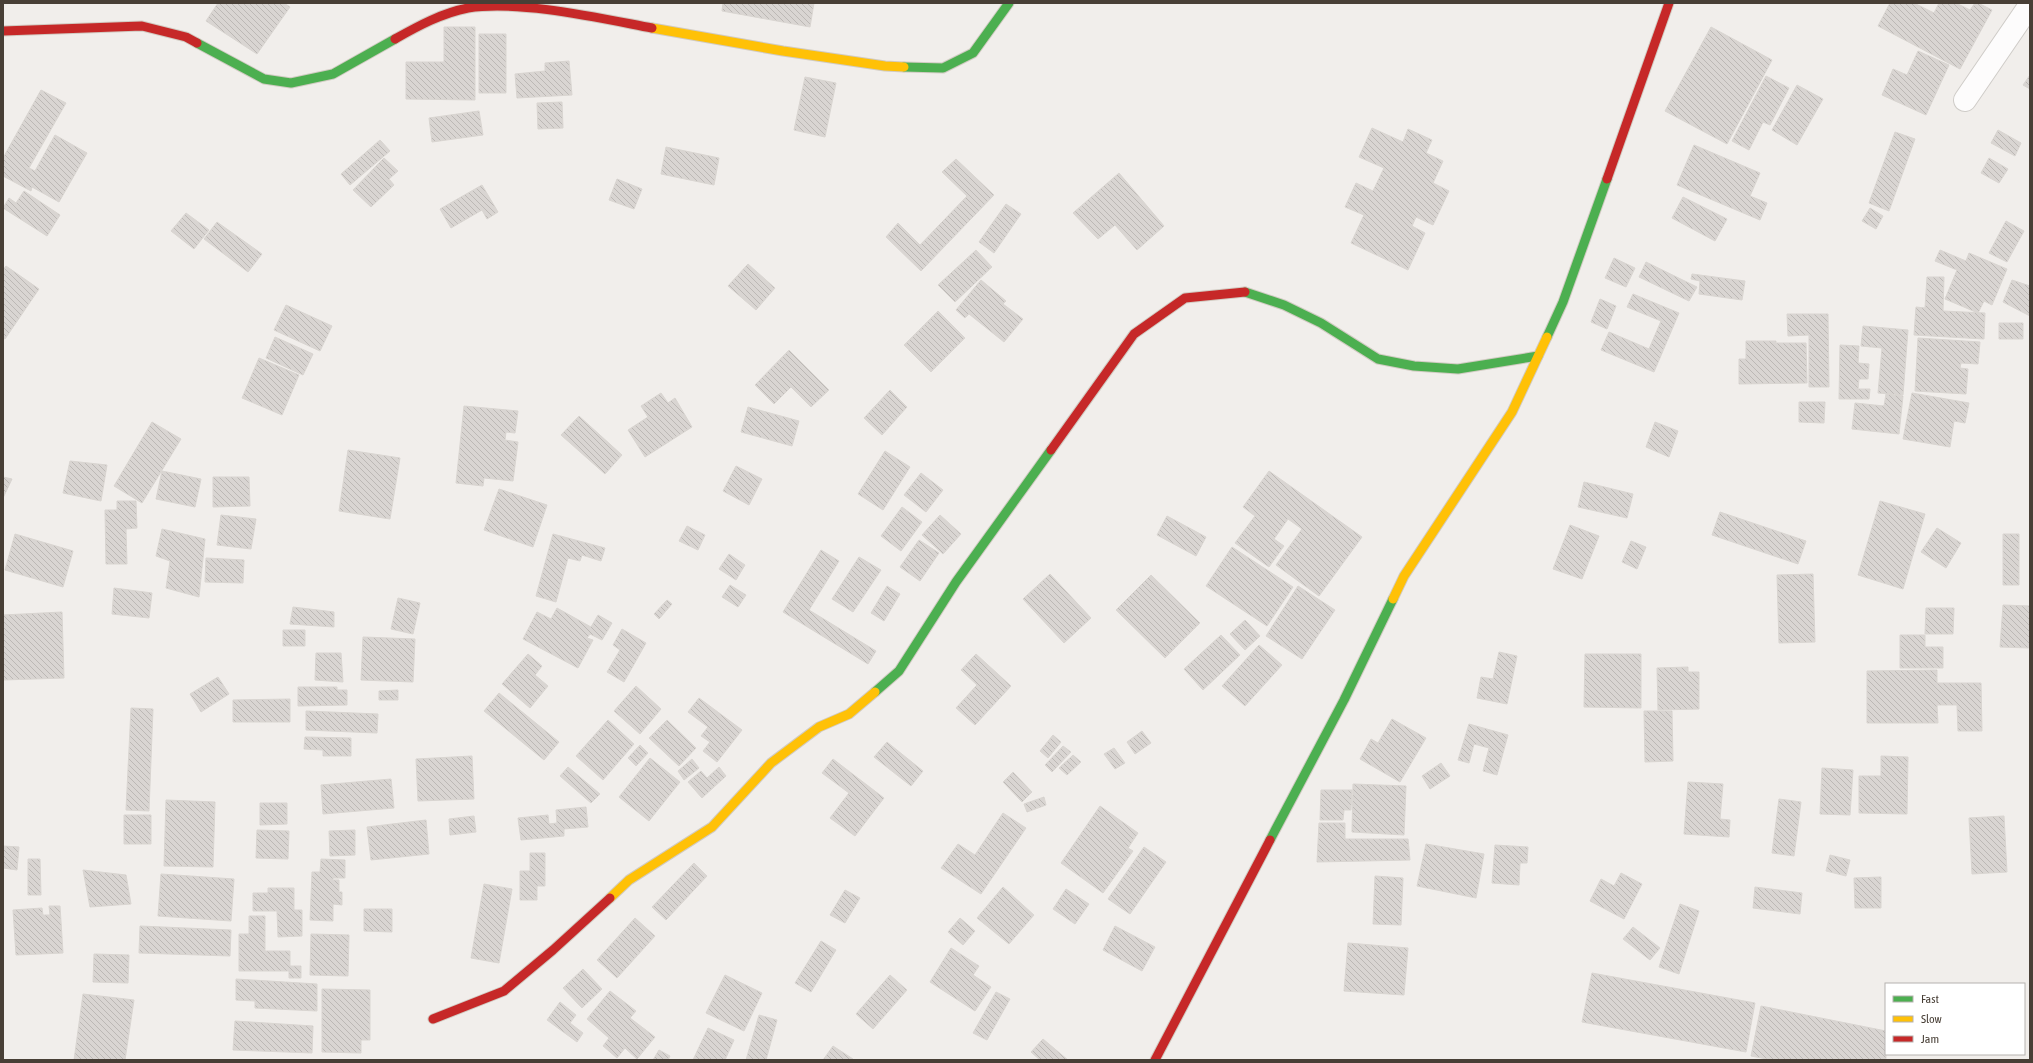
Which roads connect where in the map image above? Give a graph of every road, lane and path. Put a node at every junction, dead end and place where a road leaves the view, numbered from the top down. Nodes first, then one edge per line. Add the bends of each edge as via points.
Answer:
1 (1008, 3) edge
2 (1670, 3) edge
3 (2030, 5) edge
4 (3, 31) edge
5 (1965, 100) dead end
6 (1538, 356) junction
7 (433, 1019) dead end
8 (1155, 1060) edge

1 - 4 street via 1002,16 973,53 943,68 885,66 783,51 545,9 505,6 468,8 427,21 333,74 291,83 264,80 186,37 142,26
2 - 6 street via 1563,302
3 - 5 street
6 - 7 street via 1458,369 1414,366 1378,359 1321,323 1284,305 1242,291 1185,298 1134,334 956,582 899,671 849,714 819,727 771,763 712,827 629,880 504,991
6 - 8 street via 1512,412 1404,576 1340,707

